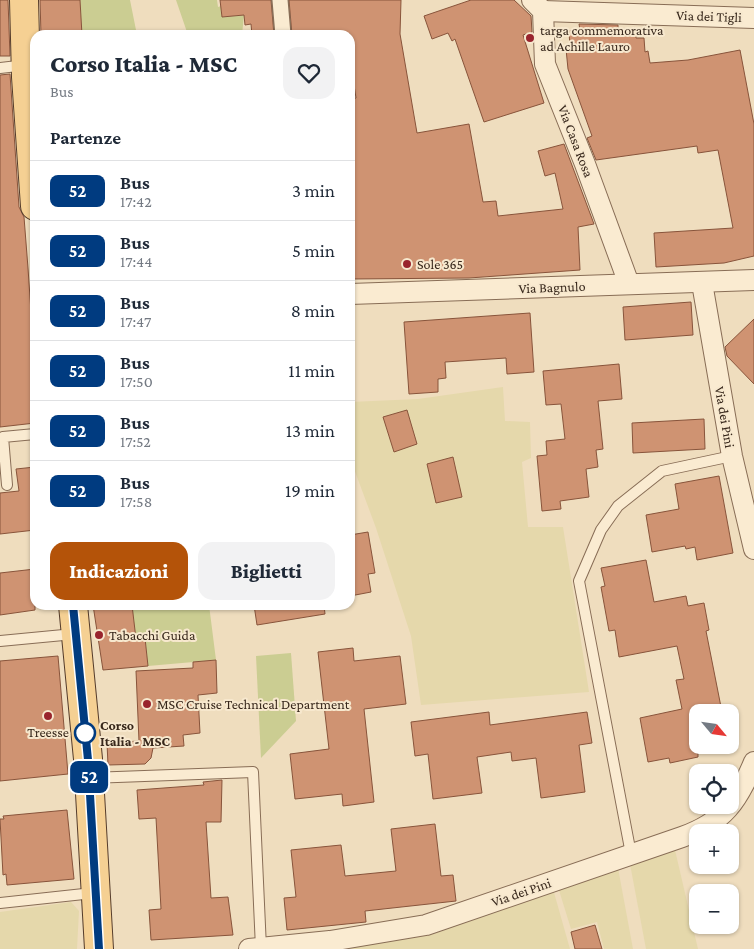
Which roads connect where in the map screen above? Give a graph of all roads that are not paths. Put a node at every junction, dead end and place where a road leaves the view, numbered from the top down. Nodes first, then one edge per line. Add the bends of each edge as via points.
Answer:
1 (24, 0) edge
2 (280, 0) edge
3 (537, 5) edge
4 (754, 18) edge
5 (283, 30) edge
6 (26, 65) junction
7 (0, 68) edge
8 (30, 128) edge
9 (754, 280) edge
10 (702, 283) junction
11 (629, 284) junction
12 (355, 294) edge
13 (30, 435) edge
14 (732, 456) junction
15 (7, 485) dead end
16 (754, 549) edge
17 (73, 610) edge
18 (75, 634) junction
19 (0, 641) edge
20 (754, 762) edge
21 (89, 768) junction
22 (631, 854) junction
23 (97, 892) junction
24 (0, 903) edge
25 (255, 948) edge
26 (99, 949) edge

1 - 6 main road
2 - 5 street
3 - 4 street, Via dei Tigli
3 - 11 street, Via Casa Rosa via 545,64
6 - 7 lane
6 - 8 main road
9 - 10 street, Via Bagnulo
10 - 11 street, Via Bagnulo
10 - 14 street, Via dei Pini
11 - 12 street, Via Bagnulo
13 - 15 lane via 3,438
14 - 16 street, Via dei Pini
14 - 22 lane via 662,471 618,506 601,530 580,581
17 - 18 main road
18 - 19 lane
18 - 21 main road
20 - 22 street, Via dei Pini via 728,811 696,832
21 - 23 main road
21 - 25 lane via 253,772
22 - 25 street, Via dei Pini via 426,925 330,941
23 - 24 lane
23 - 26 main road

